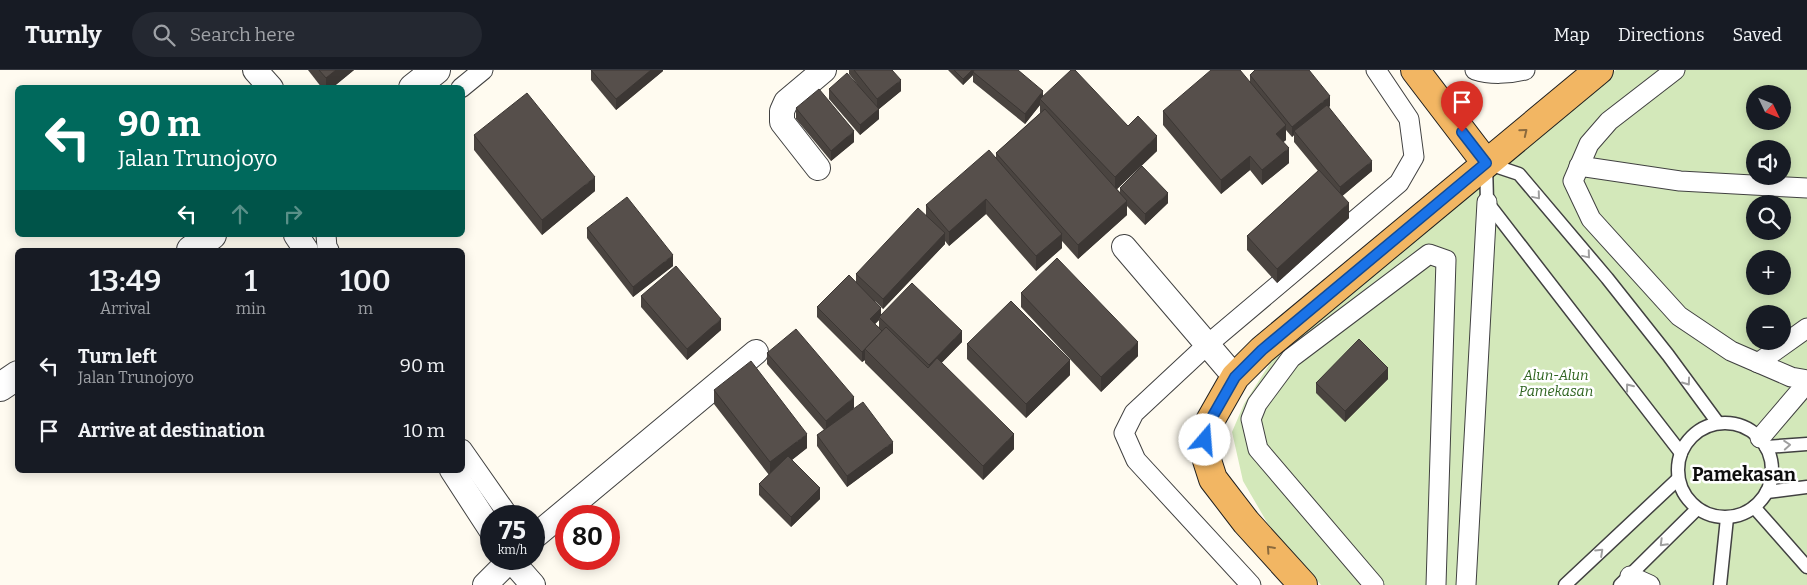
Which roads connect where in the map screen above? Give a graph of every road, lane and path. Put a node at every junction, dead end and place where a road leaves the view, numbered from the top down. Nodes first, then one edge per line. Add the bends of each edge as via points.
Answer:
1 (255, 70) edge
2 (436, 70) edge
3 (483, 70) edge
4 (824, 70) edge
5 (1376, 70) edge
6 (1415, 70) edge
7 (1475, 70) edge
8 (1525, 70) edge
9 (1599, 70) edge
10 (1674, 70) edge
11 (268, 85) edge
12 (417, 85) edge
13 (465, 85) edge
14 (1486, 163) junction
15 (1579, 166) junction
16 (818, 168) dead end
17 (1807, 188) edge
18 (1487, 202) junction
19 (209, 237) edge
20 (297, 237) edge
21 (1124, 247) dead end
22 (194, 248) edge
23 (305, 248) edge
24 (1807, 328) edge
25 (1207, 345) junction
26 (756, 352) dead end
27 (1758, 363) junction
28 (15, 377) edge
29 (1235, 377) junction
30 (1807, 382) edge
31 (0, 387) edge
32 (1718, 423) junction
33 (1763, 443) junction
34 (1807, 444) edge
35 (465, 453) edge
36 (1681, 453) junction
37 (454, 473) edge
38 (1678, 479) junction
39 (1807, 487) edge
40 (1767, 492) junction
41 (501, 505) edge
42 (1754, 507) junction
43 (1697, 509) junction
44 (480, 513) edge
45 (1727, 518) junction
46 (545, 528) edge
47 (1807, 566) edge
48 (500, 570) edge
49 (520, 570) edge
50 (1625, 580) edge
51 (485, 585) edge
52 (533, 585) edge
53 (1251, 585) edge
54 (1303, 585) edge
55 (1374, 585) edge
56 (1436, 585) edge
57 (1466, 585) edge
58 (1565, 585) edge
59 (1650, 585) edge
60 (1720, 585) edge

1 - 11 street
2 - 12 street
3 - 13 street
4 - 16 street via 786,102 782,111 782,122
5 - 25 street via 1409,119 1414,157 1399,182
6 - 14 highway
7 - 8 street via 1484,73
14 -> 9 highway
10 - 15 street via 1609,121 1589,144
14 - 18 lane
14 - 29 highway via 1262,350
14 -> 32 lane via 1519,174 1613,286
15 - 17 street via 1680,181
15 - 27 street via 1573,181 1591,219 1679,316 1731,351
36 -> 18 lane
18 - 57 street
19 - 22 street
20 - 23 street
21 - 25 street
24 - 27 street
25 - 29 street
25 - 53 street via 1134,413 1124,433 1136,460
26 - 46 street
27 - 30 street
28 - 31 street
54 -> 29 highway via 1246,522 1213,479 1204,451 1206,428
30 - 33 street
32 - 33 lane via 1748,429
32 - 36 lane via 1689,439
33 -> 34 lane
33 - 40 lane via 1772,469
35 - 41 street
36 - 38 lane
37 - 44 street
38 - 43 lane via 1685,496
58 -> 38 lane
39 - 40 lane
40 - 42 lane
42 - 45 lane
42 - 47 lane
43 - 45 lane
43 -> 50 lane
45 - 60 lane
48 - 51 street
49 - 52 street
50 - 59 street
55 - 56 street via 1258,449 1252,419 1257,404 1291,358 1429,254 1446,260

